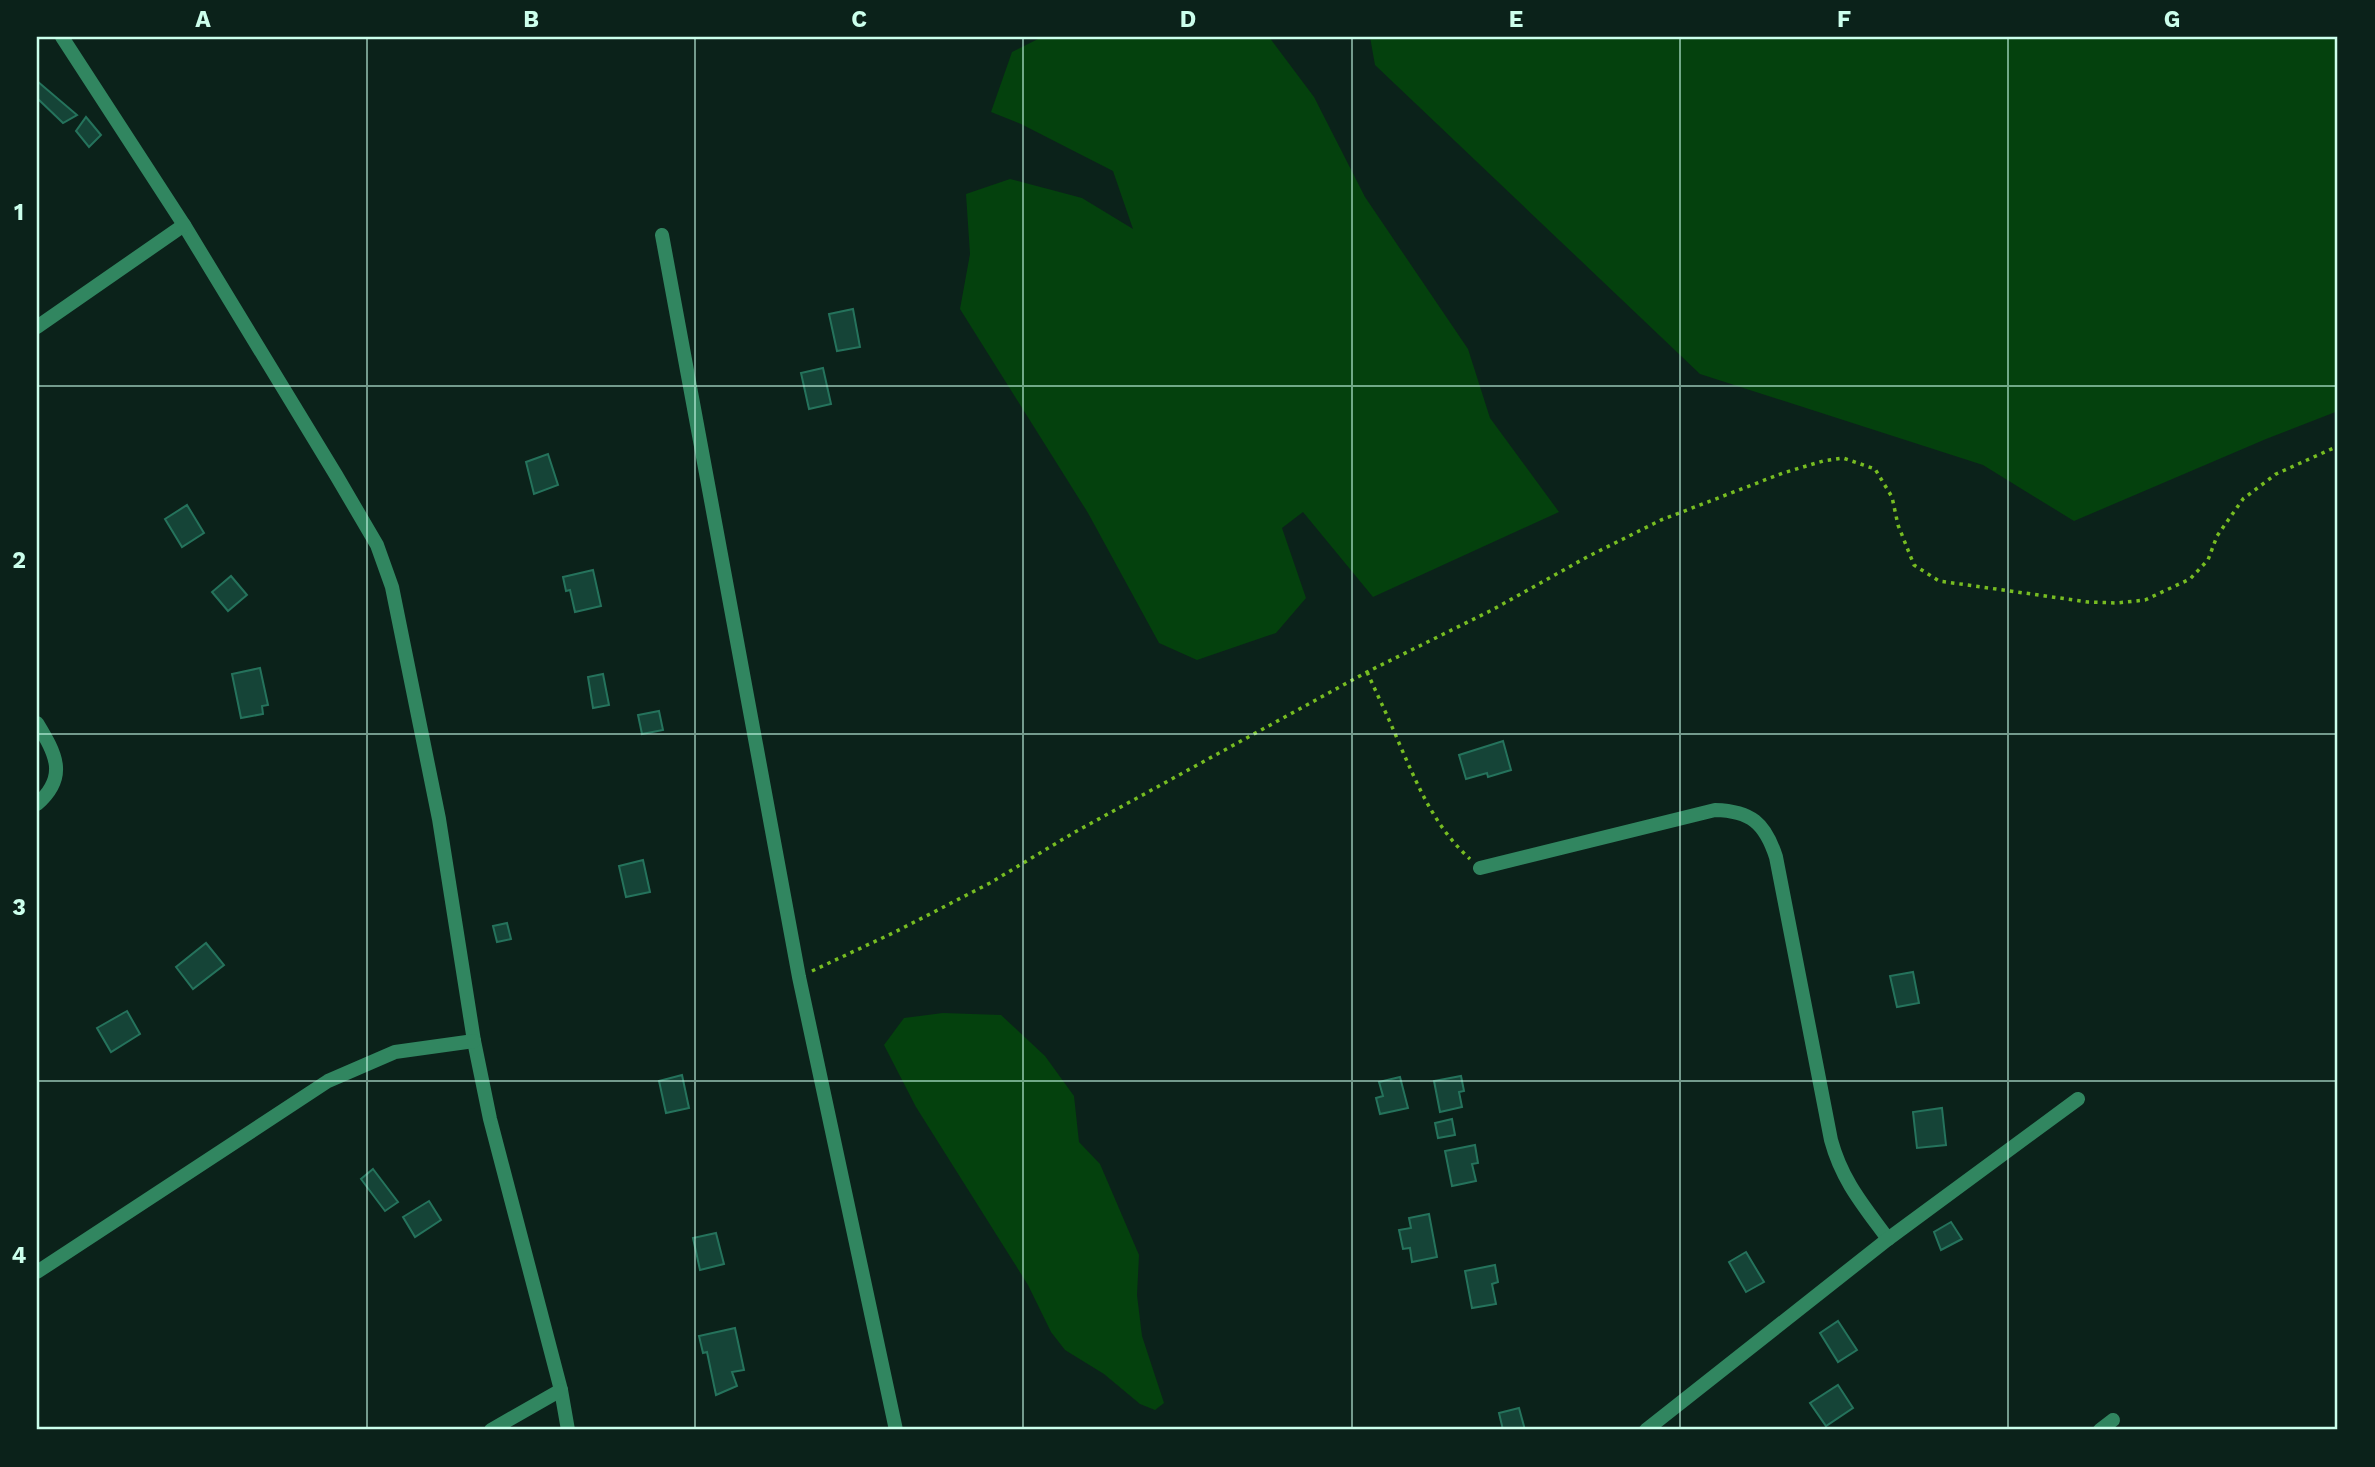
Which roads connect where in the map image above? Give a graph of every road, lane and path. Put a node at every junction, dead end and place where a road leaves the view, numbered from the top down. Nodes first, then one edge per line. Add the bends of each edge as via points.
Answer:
1 (62, 37) edge
2 (184, 225) junction
3 (662, 235) dead end
4 (37, 327) edge
5 (2338, 446) edge
6 (1367, 673) junction
7 (37, 723) edge
8 (37, 804) edge
9 (1480, 868) joint
10 (799, 977) junction
11 (474, 1041) junction
12 (2078, 1099) dead end
13 (1888, 1239) junction
14 (37, 1272) edge
15 (561, 1390) junction
16 (2113, 1420) dead end
17 (491, 1430) edge
18 (568, 1430) edge
19 (896, 1430) edge
20 (1646, 1430) edge
21 (2100, 1430) edge

1 - 2 street
2 - 4 street
2 - 11 street via 377,545 393,587 439,819
3 - 10 street
5 - 6 path via 2257,486 2243,499 2217,536 2208,560 2190,579 2145,600 2088,602 1940,581 1914,565 1892,497 1875,469 1843,458 1783,473 1661,520
6 - 9 path via 1434,818
6 - 10 path via 989,883
7 - 8 street via 56,758 57,771 54,783
9 - 13 street via 1715,810 1733,811 1759,824 1770,837 1776,857 1838,1166
10 - 19 street
11 - 14 street via 395,1052 328,1081
11 - 15 street
12 - 13 street
13 - 20 street
15 - 17 street
15 - 18 street
16 - 21 street

